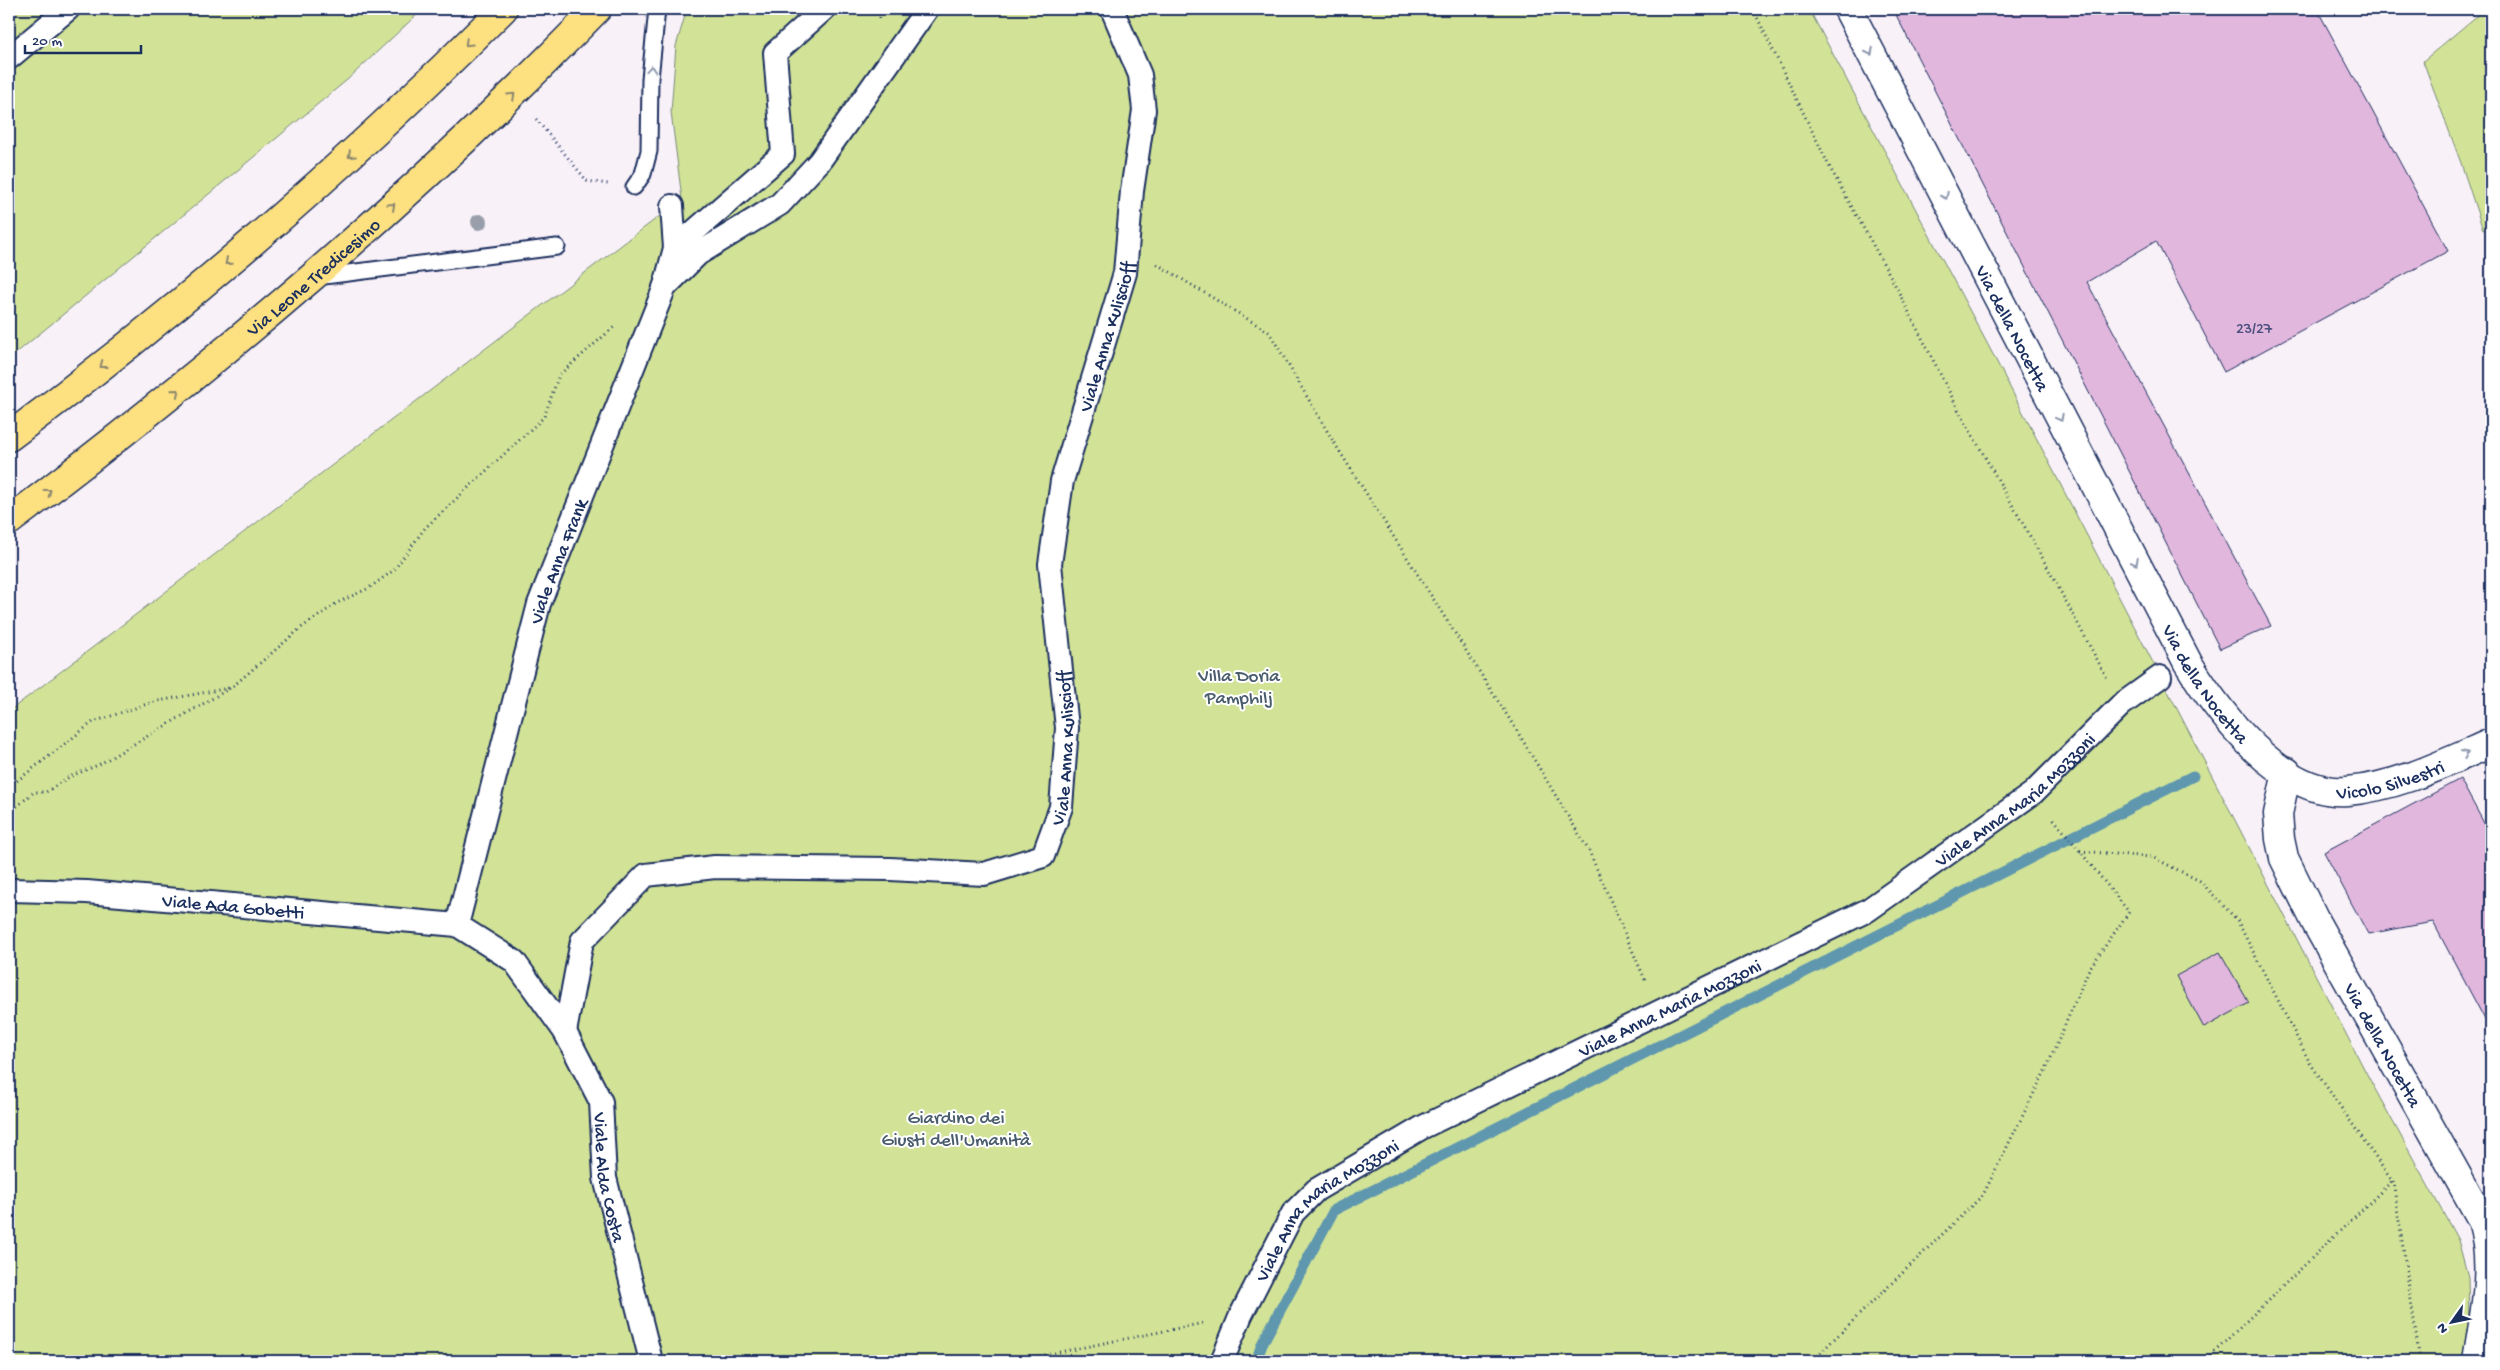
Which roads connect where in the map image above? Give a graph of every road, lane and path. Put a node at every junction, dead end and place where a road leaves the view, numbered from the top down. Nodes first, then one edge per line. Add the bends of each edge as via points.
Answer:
1 (68, 9) edge
2 (503, 9) edge
3 (597, 9) edge
4 (657, 9) edge
5 (824, 9) edge
6 (886, 9) edge
7 (927, 9) edge
8 (1112, 9) edge
9 (1753, 9) edge
10 (1848, 9) edge
11 (880, 14) dead end
12 (9, 58) edge
13 (516, 93) junction
14 (634, 187) joint
15 (672, 206) dead end
16 (1127, 246) junction
17 (557, 247) dead end
18 (675, 248) junction
19 (314, 278) junction
20 (664, 289) junction
21 (617, 324) dead end
22 (9, 437) edge
23 (9, 521) edge
24 (2160, 678) dead end
25 (232, 687) junction
26 (2121, 705) junction
27 (2491, 743) edge
28 (2287, 772) junction
29 (9, 787) edge
30 (9, 813) edge
31 (2062, 830) dead end
32 (2079, 850) junction
33 (9, 890) edge
34 (457, 925) junction
35 (1659, 1010) junction
36 (565, 1032) junction
37 (2392, 1181) junction
38 (1241, 1316) junction
39 (651, 1361) edge
40 (1015, 1361) edge
41 (1222, 1361) edge
42 (1814, 1361) edge
43 (2205, 1361) edge
44 (2420, 1361) edge
45 (2477, 1361) edge

1 - 12 street
2 -> 22 main road via 410,100 285,213 111,359
3 - 13 main road, Via Leone Tredicesimo
14 -> 4 lane via 647,161 652,44
5 - 18 street via 775,53 782,154
6 - 11 path
7 - 20 street via 819,162 780,204 698,254
8 - 16 street, Viale Anna Kuliscioff via 1140,75 1144,110
9 - 26 path via 1830,166 1960,414
10 -> 28 street, Via della Nocetta via 2188,663 2230,723 2262,755
13 - 14 path via 587,181
19 -> 13 main road, Via Leone Tredicesimo
15 - 18 street, Viale Anna Frank
16 - 35 path via 1269,332 1333,441 1589,851
16 - 36 street, Viale Anna Kuliscioff via 1125,273 1062,481 1050,564 1067,728 1061,807 1043,856 984,874 890,869 715,867 646,875 582,941
17 - 19 lane
18 - 20 street, Viale Anna Frank
23 -> 19 main road, Via Leone Tredicesimo via 152,412
20 - 34 street, Viale Anna Frank via 539,604
21 - 25 path via 559,375 544,418 425,528 394,570 301,628
24 - 26 street, Viale Anna Maria Mozzoni
25 - 29 path via 153,702 93,722
25 - 30 path via 98,765 69,777 46,792 34,792
26 - 35 street, Viale Anna Maria Mozzoni via 2033,793 1868,910
28 -> 27 street, Vicolo Silvestri via 2330,790 2361,789 2400,780
28 - 45 street, Via della Nocetta via 2278,814 2284,858 2321,931 2482,1220 2488,1241 2490,1273
31 - 32 path
32 - 37 path via 2152,857 2200,881 2237,920 2310,1063
32 - 42 path via 2129,912 2090,969 2047,1067 1984,1195
33 - 34 street, Viale Ada Gobetti via 96,893
34 - 36 street, Viale Alda Costa via 514,961
35 - 38 street, Viale Anna Maria Mozzoni via 1423,1127 1316,1190 1293,1214
36 - 39 street, Viale Alda Costa via 601,1102 606,1178
37 - 43 path
37 - 44 path
38 - 40 path
38 - 41 street, Viale Anna Maria Mozzoni

